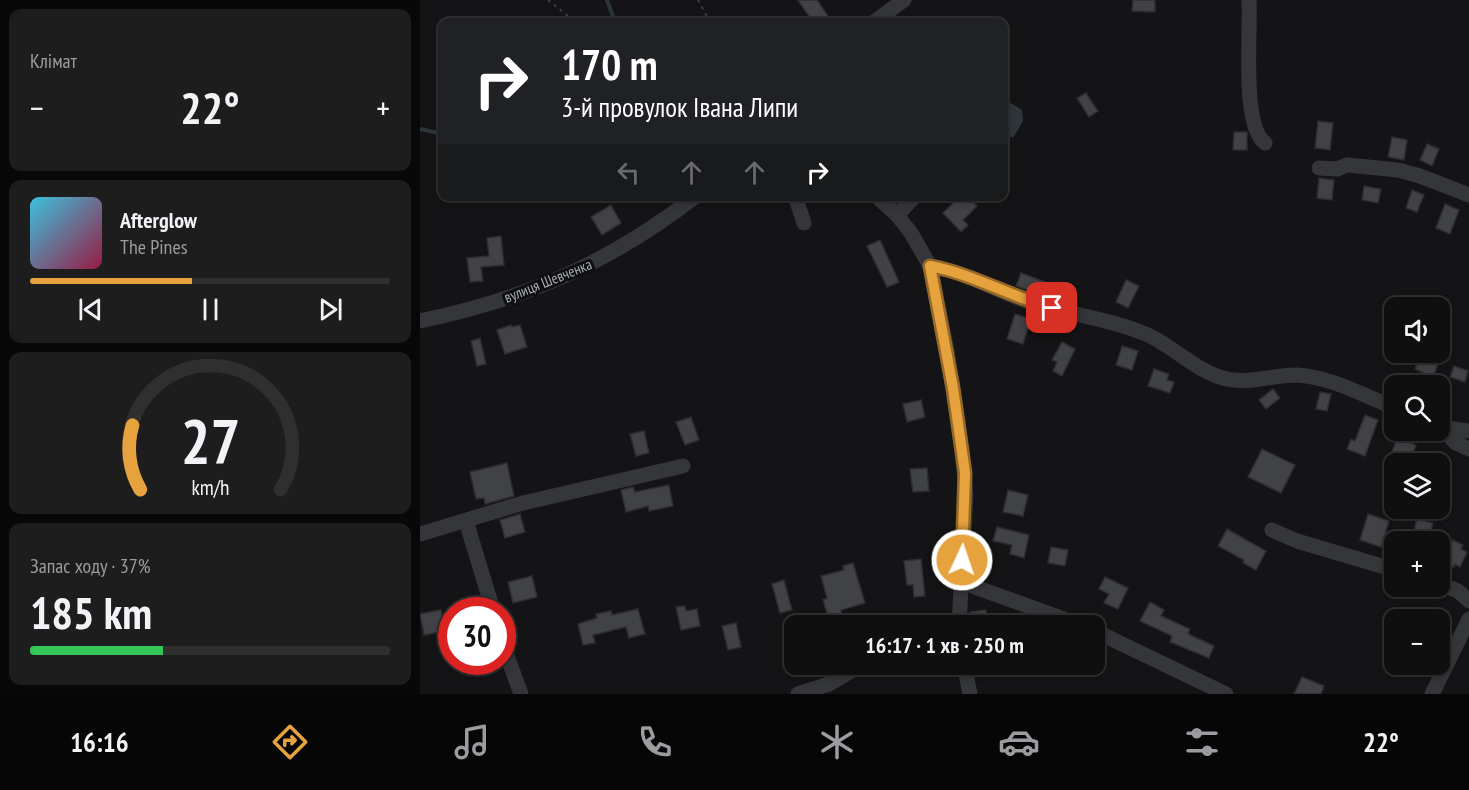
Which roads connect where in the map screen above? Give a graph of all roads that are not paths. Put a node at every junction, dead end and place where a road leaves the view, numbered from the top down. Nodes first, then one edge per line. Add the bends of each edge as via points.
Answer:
1 (904, 0) edge
2 (1249, 0) edge
3 (879, 18) edge
4 (1265, 143) dead end
5 (1319, 168) dead end
6 (1469, 195) edge
7 (689, 201) edge
8 (797, 201) edge
9 (882, 201) edge
10 (910, 201) edge
11 (897, 215) junction
12 (804, 223) dead end
13 (930, 266) junction
14 (420, 321) edge
15 (1384, 404) edge
16 (1450, 428) edge
17 (1469, 431) edge
18 (1450, 437) edge
19 (1469, 449) edge
20 (683, 466) dead end
21 (466, 521) junction
22 (1272, 530) dead end
23 (420, 534) edge
24 (1384, 567) edge
25 (961, 582) junction
26 (1450, 588) edge
27 (489, 597) edge
28 (1469, 601) edge
29 (957, 615) edge
30 (1052, 615) edge
31 (1469, 619) edge
32 (1105, 636) edge
33 (514, 675) edge
34 (845, 675) edge
35 (966, 675) edge
36 (521, 694) edge
37 (798, 694) edge
38 (970, 694) edge
39 (1226, 694) edge
40 (1432, 694) edge

1 - 3 street
2 - 4 street via 1250,100 1255,130
5 - 6 street via 1347,165 1398,170
7 - 14 street, вулиця Шевченка via 606,257 566,277 497,302
8 - 12 street
9 - 11 street
10 - 11 street
11 - 13 street
13 - 15 street via 951,270 1031,303 1148,335 1226,379 1308,376
13 - 25 street via 965,473
16 - 17 street
18 - 19 street
20 - 21 street via 523,503
21 - 23 street
21 - 27 street
22 - 24 street
25 - 29 street
25 - 30 street
26 - 28 street
31 - 40 street
32 - 39 street
33 - 36 street
34 - 37 street
35 - 38 street

